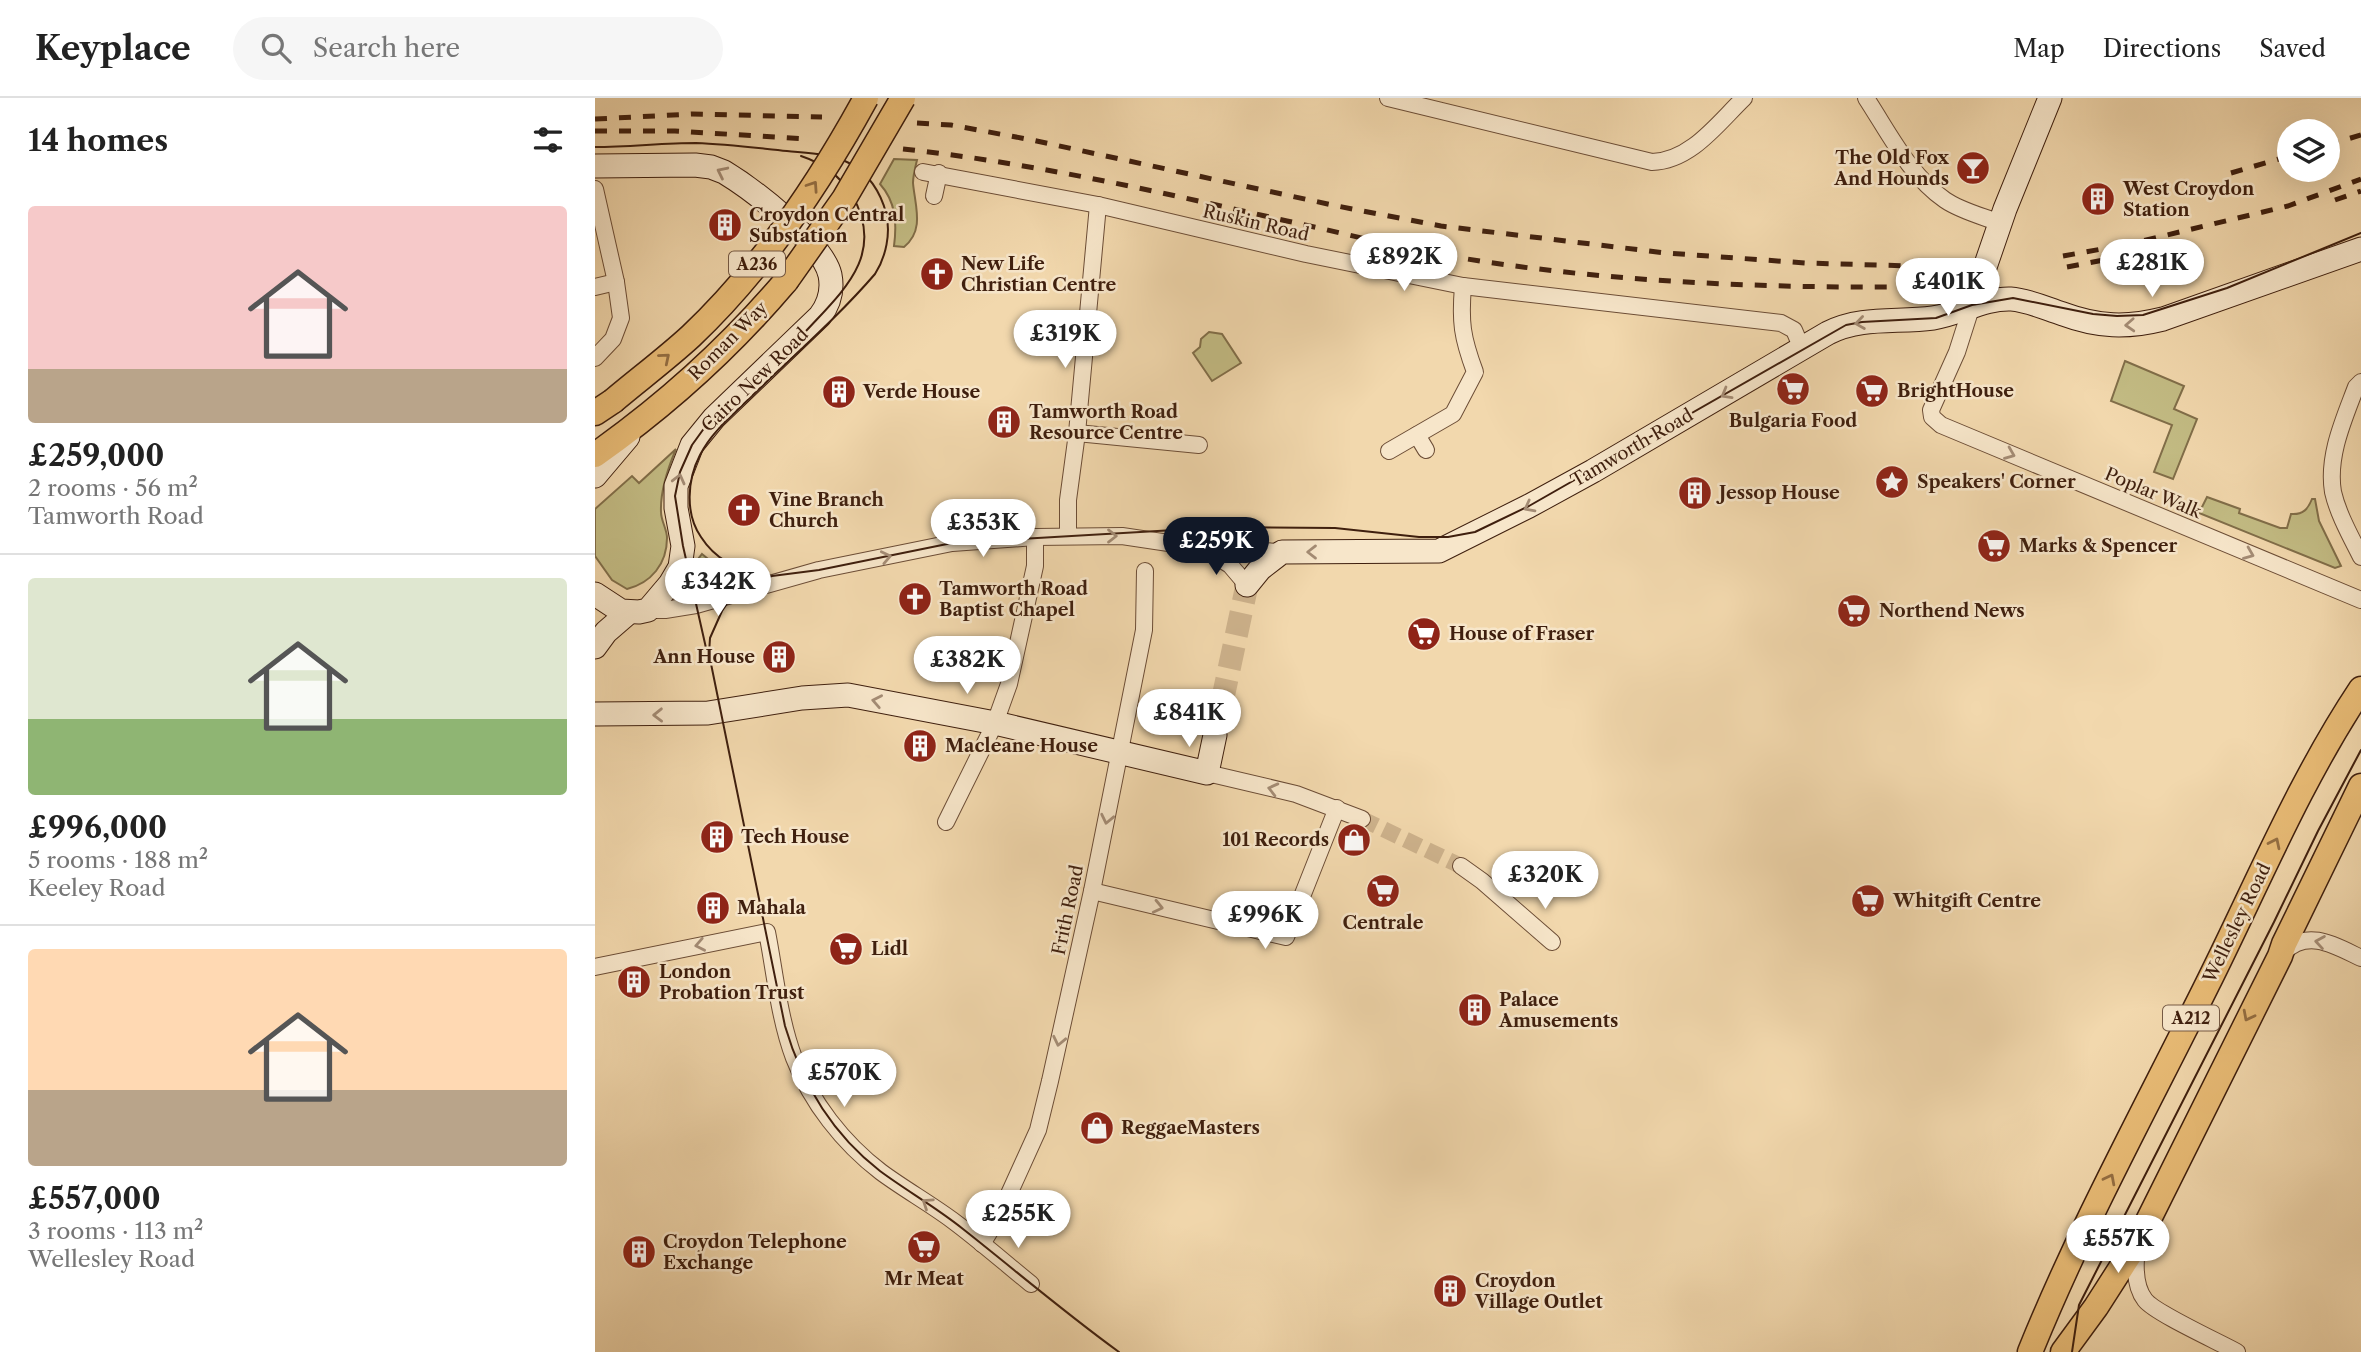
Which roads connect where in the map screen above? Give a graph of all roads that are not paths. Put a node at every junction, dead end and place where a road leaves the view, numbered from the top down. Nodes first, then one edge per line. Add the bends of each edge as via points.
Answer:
1 (866, 98) edge
2 (903, 98) edge
3 (1388, 98) edge
4 (1744, 98) edge
5 (1866, 98) edge
6 (2050, 98) edge
7 (595, 166) edge
8 (595, 189) edge
9 (934, 196) dead end
10 (1098, 205) junction
11 (2000, 223) junction
12 (2361, 249) edge
13 (616, 282) junction
14 (1463, 286) junction
15 (595, 287) edge
16 (1972, 305) junction
17 (1803, 349) junction
18 (595, 358) edge
19 (2361, 382) edge
20 (604, 407) edge
21 (639, 424) junction
22 (1077, 433) junction
23 (1417, 435) junction
24 (1199, 444) dead end
25 (1426, 450) dead end
26 (1389, 451) dead end
27 (595, 455) edge
28 (595, 476) edge
29 (1068, 536) junction
30 (1035, 537) junction
31 (1202, 548) junction
32 (1282, 552) junction
33 (2361, 557) edge
34 (1145, 571) dead end
35 (1247, 585) joint
36 (595, 594) edge
37 (2361, 600) edge
38 (638, 611) junction
39 (595, 647) edge
40 (2361, 689) edge
41 (595, 714) edge
42 (995, 723) junction
43 (1215, 735) tunnel mouth
44 (1121, 752) junction
45 (1207, 772) junction
46 (2361, 786) edge
47 (1337, 808) junction
48 (1362, 819) tunnel mouth
49 (946, 822) dead end
50 (1461, 866) tunnel mouth
51 (1092, 891) junction
52 (1552, 942) dead end
53 (2280, 956) junction
54 (2361, 958) edge
55 (595, 967) edge
56 (2137, 1243) junction
57 (982, 1244) junction
58 (1031, 1284) dead end
59 (2030, 1352) edge
60 (2063, 1352) edge
61 (2237, 1352) edge

20 -> 1 main road, Roman Way / A236, bridge via 690,337 772,247
2 - 21 main road, Roman Way / A236, bridge via 844,199 786,281 711,361
3 - 4 street via 1652,162 1684,154
5 - 11 street via 1912,169 1932,190
6 - 11 street
38 -> 7 street, Cairo New Road via 670,584 680,566 683,546 675,496 692,445 822,313 830,293 830,276 818,251 797,230 718,169 685,164
8 - 13 street
9 - 10 street, Ruskin Road via 931,173
10 - 14 street, Ruskin Road
10 - 22 street
11 - 16 street
12 -> 16 street, Tamworth Road via 2136,326 2079,320 2014,299
13 - 15 street
13 - 18 street via 621,317 613,338
14 - 17 street, Ruskin Road via 1781,323 1794,330
14 - 23 street via 1460,318 1475,372 1453,414
16 -> 17 street, Tamworth Road via 1935,317 1853,323
16 -> 37 street, Poplar Walk via 1932,417 1947,428
17 -> 32 street, Tamworth Road via 1593,471 1440,551
19 - 33 street via 2338,439 2332,478 2337,503
21 - 27 main road, Roman Way / A236
21 - 28 street
22 - 24 street
22 - 29 street
23 - 25 street
23 - 26 street
29 - 30 street, Tamworth Road
29 -> 31 street, Tamworth Road via 1136,537
38 -> 30 street, Tamworth Road via 696,605 819,570 941,545
30 - 42 street via 1031,586 1009,684
31 - 32 street, Tamworth Road
31 - 35 street, Tamworth Road via 1230,565
32 - 35 street, Tamworth Road
34 - 44 street, Frith Road via 1144,629
36 - 38 street via 613,607
38 - 39 street, Cairo New Road via 606,632
59 -> 40 main road, Wellesley Road / A212 via 2061,1275 2303,786
42 -> 41 street via 834,695 721,711
42 - 44 street
42 - 49 street
43 - 45 street
44 - 45 street
44 -> 51 street, Frith Road
47 -> 45 street
46 - 53 main road, A212
47 - 48 street
51 -> 47 street via 1286,937
50 - 52 street
51 -> 57 street, Frith Road via 1038,1130
54 -> 53 street via 2328,942 2307,940
53 -> 56 main road, A212
57 -> 55 street via 868,1161 821,1108 794,1056 767,932
56 - 60 main road, A212
56 - 61 street via 2137,1280 2145,1300
57 - 58 street

